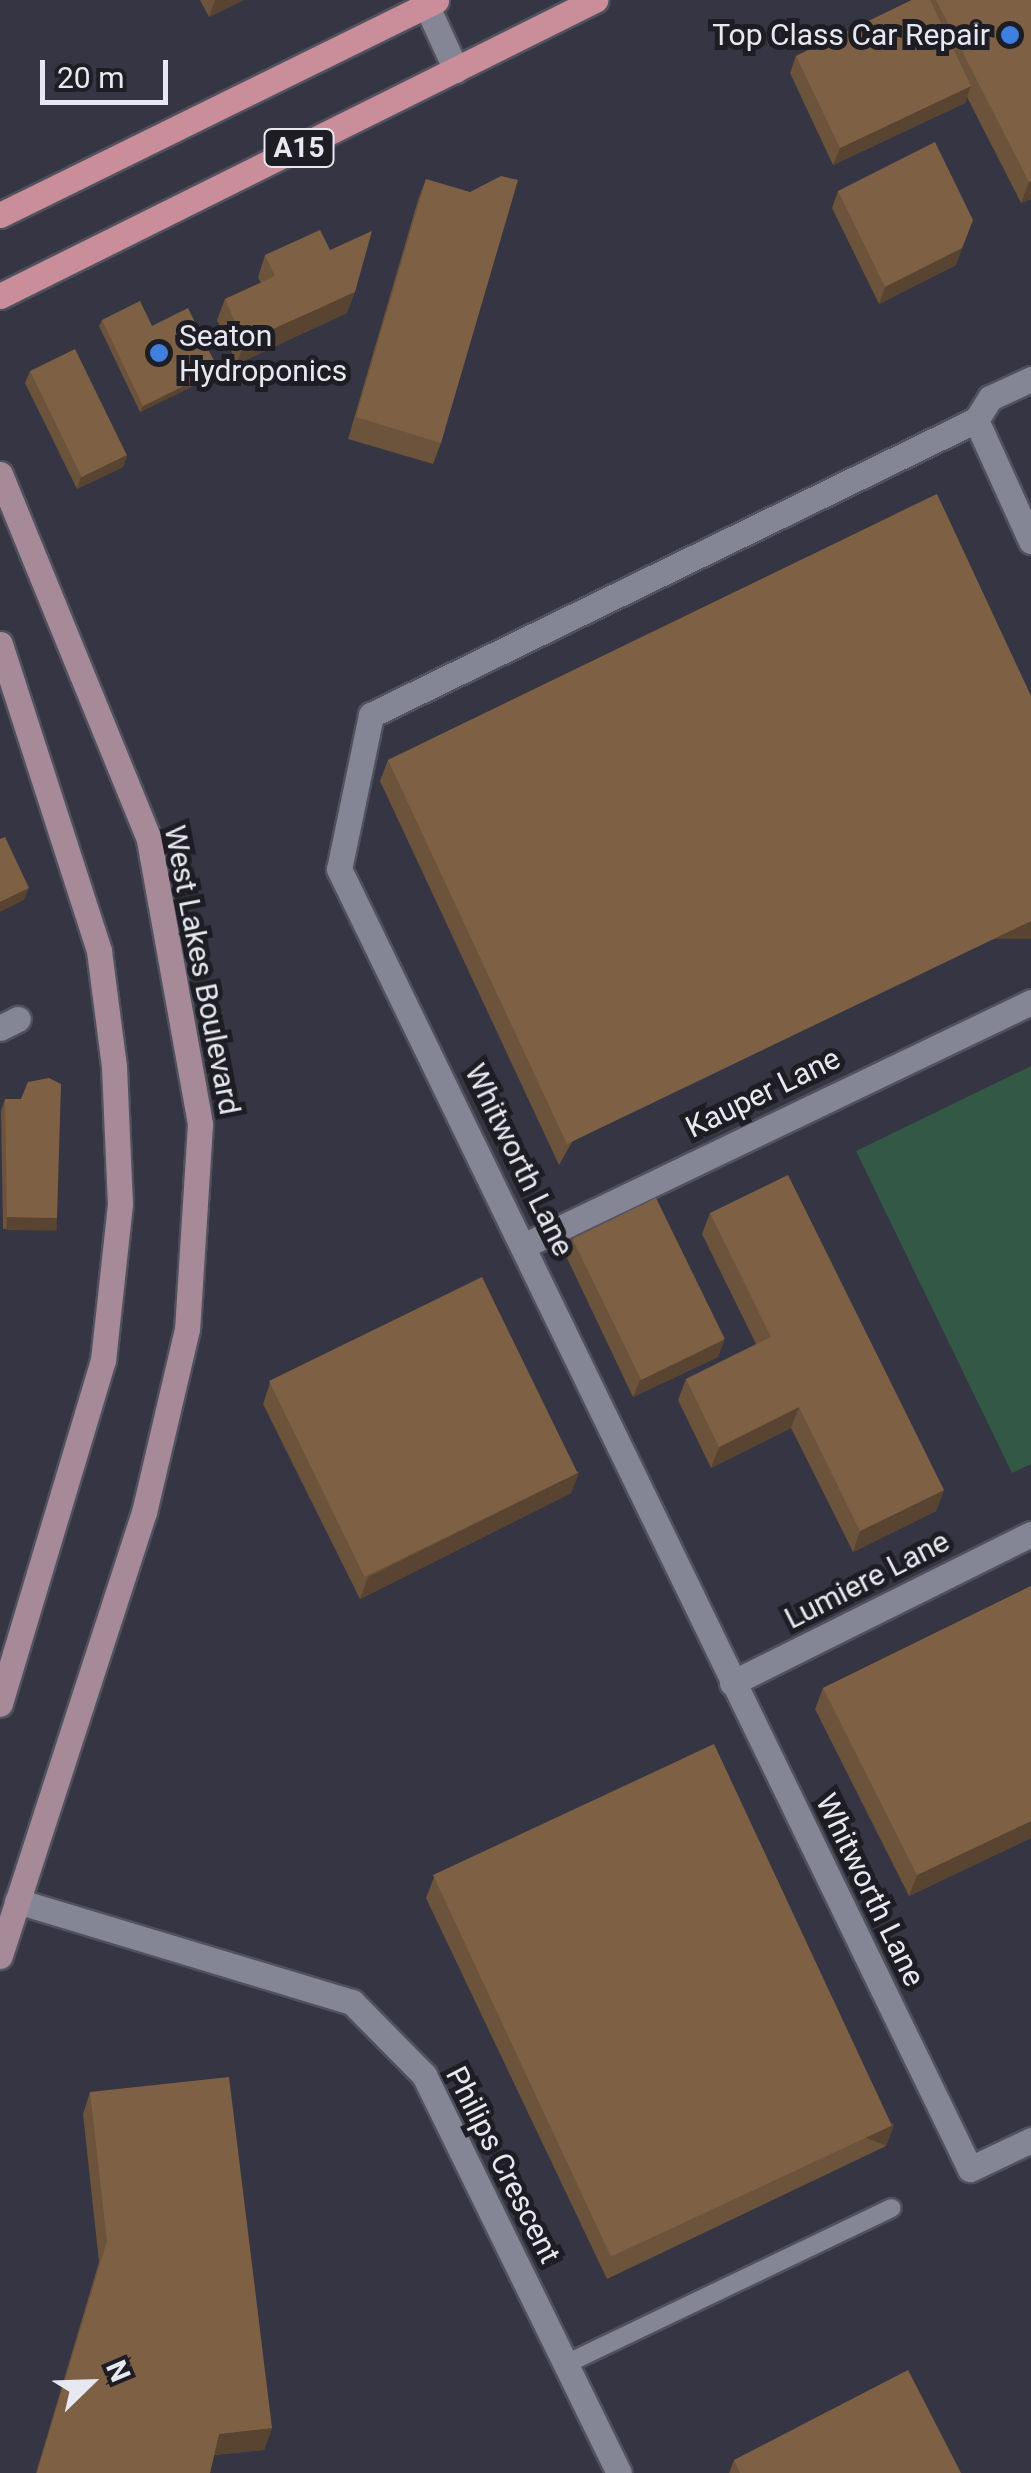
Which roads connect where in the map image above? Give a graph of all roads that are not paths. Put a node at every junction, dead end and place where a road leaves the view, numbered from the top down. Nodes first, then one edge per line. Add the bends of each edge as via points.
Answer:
1 (595, 0) edge
2 (429, 2) edge
3 (456, 70) junction
4 (0, 198) edge
5 (32, 199) junction
6 (0, 214) edge
7 (0, 296) edge
8 (1031, 379) edge
9 (976, 420) junction
10 (0, 474) edge
11 (1031, 542) edge
12 (0, 644) edge
13 (1031, 1002) edge
14 (524, 1245) junction
15 (1031, 1534) edge
16 (732, 1684) junction
17 (0, 1704) edge
18 (9, 1898) edge
19 (0, 1956) edge
20 (1031, 2140) edge
21 (892, 2208) dead end
22 (566, 2364) junction
23 (619, 2473) edge

1 - 3 main road, A15
2 - 3 street
2 - 5 main road, A15
3 - 7 main road, A15
4 - 5 main road
5 - 6 main road, A15
8 - 9 street via 990,398
9 - 11 street
9 - 14 street, Whitworth Lane via 370,715 339,869
10 - 18 main road, West Lakes Boulevard via 149,840 200,1124 183,1347 144,1512
12 - 17 main road via 99,951 114,1067 120,1204 103,1360
13 - 14 street, Kauper Lane
14 - 16 street, Whitworth Lane
15 - 16 street, Lumiere Lane
16 - 20 street, Whitworth Lane via 970,2169
18 - 19 main road, West Lakes Boulevard
18 - 22 street, Philips Crescent via 352,2002 424,2075
21 - 22 lane
22 - 23 street, Philips Crescent

